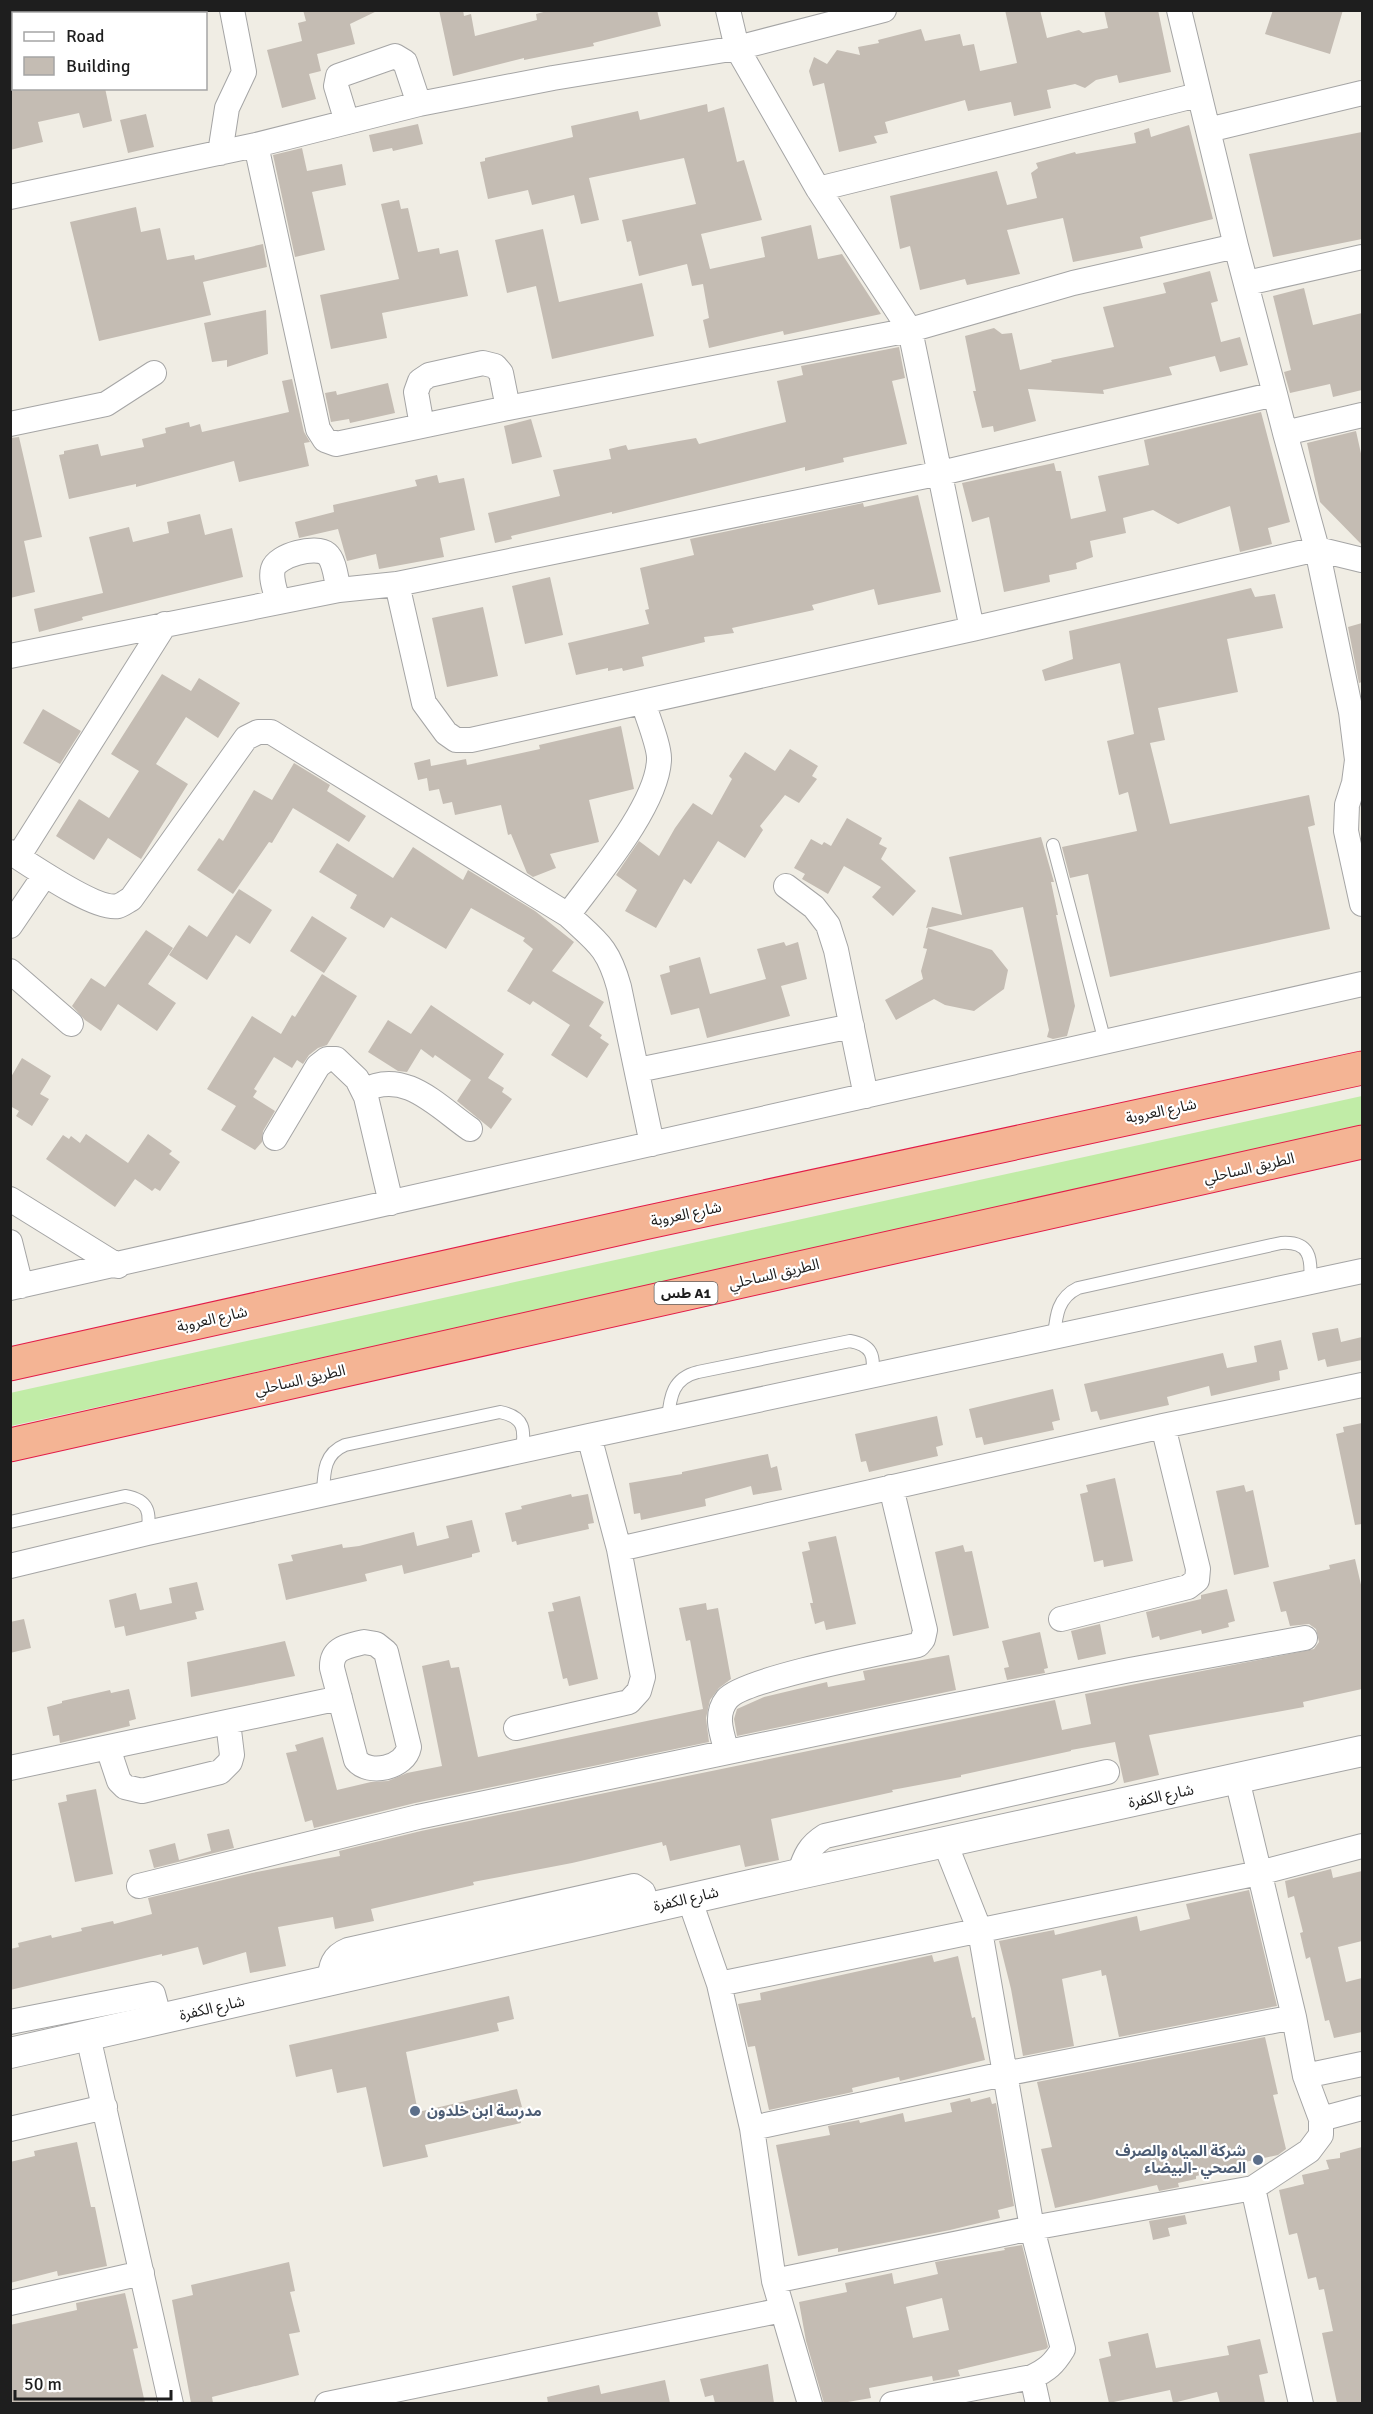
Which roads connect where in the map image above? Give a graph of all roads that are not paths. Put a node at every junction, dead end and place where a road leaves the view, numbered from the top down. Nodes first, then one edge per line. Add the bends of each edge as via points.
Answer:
1 (232, 10) edge
2 (728, 10) edge
3 (884, 10) edge
4 (1179, 10) edge
5 (737, 48) junction
6 (1362, 93) edge
7 (1198, 96) junction
8 (419, 104) junction
9 (347, 122) junction
10 (1208, 130) junction
11 (256, 145) junction
12 (220, 153) junction
13 (818, 189) junction
14 (10, 198) edge
15 (1236, 246) junction
16 (1362, 256) edge
17 (1246, 282) junction
18 (910, 330) junction
19 (154, 373) dead end
20 (1275, 394) junction
21 (508, 408) junction
22 (1362, 415) edge
23 (10, 424) edge
24 (422, 426) junction
25 (1285, 433) junction
26 (941, 473) junction
27 (1317, 549) junction
28 (1362, 560) edge
29 (398, 584) junction
30 (339, 590) junction
31 (278, 602) junction
32 (165, 624) junction
33 (972, 629) junction
34 (10, 656) edge
35 (644, 702) junction
36 (1358, 732) edge
37 (1053, 845) dead end
38 (14, 855) edge
39 (44, 876) junction
40 (786, 886) dead end
41 (1362, 904) edge
42 (568, 915) junction
43 (10, 926) edge
44 (10, 970) edge
45 (1362, 984) edge
46 (71, 1024) dead end
47 (852, 1026) junction
48 (1105, 1042) junction
49 (1362, 1068) edge
50 (638, 1070) junction
51 (363, 1091) junction
52 (866, 1096) junction
53 (470, 1129) dead end
54 (275, 1138) dead end
55 (1362, 1142) edge
56 (652, 1144) junction
57 (10, 1199) edge
58 (391, 1203) junction
59 (10, 1242) edge
60 (118, 1266) junction
61 (1362, 1270) edge
62 (1310, 1282) junction
63 (16, 1287) edge
64 (1054, 1337) junction
65 (10, 1364) edge
66 (872, 1376) junction
67 (1362, 1385) edge
68 (668, 1419) junction
69 (1163, 1426) junction
70 (589, 1436) junction
71 (10, 1445) edge
72 (522, 1451) junction
73 (891, 1487) junction
74 (323, 1495) junction
75 (10, 1522) edge
76 (147, 1533) junction
77 (619, 1549) junction
78 (10, 1566) edge
79 (1061, 1619) dead end
80 (1305, 1638) dead end
81 (340, 1698) junction
82 (228, 1722) junction
83 (516, 1728) dead end
84 (108, 1748) junction
85 (1362, 1751) edge
86 (727, 1752) junction
87 (10, 1768) edge
88 (1107, 1772) dead end
89 (1237, 1779) junction
90 (945, 1843) junction
91 (1362, 1846) edge
92 (1259, 1873) junction
93 (799, 1874) junction
94 (139, 1886) dead end
95 (689, 1898) junction
96 (980, 1931) junction
97 (719, 1984) junction
98 (1294, 2017) junction
99 (160, 2020) junction
100 (10, 2022) edge
101 (88, 2037) junction
102 (10, 2053) edge
103 (1362, 2064) edge
104 (1004, 2074) junction
105 (1305, 2076) junction
106 (105, 2107) junction
107 (1362, 2108) edge
108 (1321, 2119) junction
109 (752, 2128) junction
110 (10, 2129) edge
111 (1253, 2188) junction
112 (1032, 2228) junction
113 (142, 2273) junction
114 (774, 2281) junction
115 (10, 2303) edge
116 (782, 2310) junction
117 (1032, 2378) junction
118 (171, 2403) edge
119 (327, 2403) edge
120 (810, 2403) edge
121 (892, 2403) edge
122 (1038, 2403) edge
123 (1301, 2403) edge

1 - 12 street via 244,72 227,108
2 - 5 street
3 - 5 street
4 - 7 street
5 - 8 street
5 - 13 street
6 - 10 street
7 - 10 street
7 - 13 street
8 - 9 street
8 - 9 street via 405,62 395,56 338,76 336,86
9 - 11 street
10 - 15 street
11 - 12 street
11 - 24 street via 318,429 325,440 336,444
12 - 14 street
13 - 18 street
15 - 17 street
15 - 18 street via 1073,283
16 - 17 street
17 - 20 street
18 - 21 street
18 - 26 street
19 - 23 street via 106,404
20 - 25 street
20 - 26 street
21 - 24 street
21 - 24 street via 501,373 495,366 483,363 429,375 420,381 416,392
22 - 25 street
25 - 27 street
26 - 29 street
26 - 33 street
27 - 28 street
27 - 33 street
27 - 36 street
29 - 30 street
29 - 35 street via 424,703 446,734 456,740
30 - 31 street
30 - 31 street via 327,554 319,550 305,552 283,557 275,565 272,574
31 - 32 street
32 - 34 street
32 - 38 street
33 - 35 street
35 - 42 street via 659,759 654,785 636,820
36 - 41 street via 1346,831
37 - 48 lane
38 - 39 street
39 - 42 street via 104,905 118,906 131,899 246,738 258,732 271,732
39 - 43 street
40 - 47 street via 814,907 828,925
42 - 50 street via 604,949 613,965
44 - 46 street
45 - 48 street
47 - 50 street
47 - 52 street
48 - 52 street
49 - 65 highway, شارع العروبة
50 - 56 street
51 - 53 street via 384,1083 408,1086
51 - 54 street via 336,1059 327,1059 318,1066
51 - 58 street
52 - 56 street
55 - 71 highway, الطريق الساحلي / طس A1
56 - 58 street
57 - 60 street
58 - 60 street
59 - 63 street
60 - 63 street
61 - 62 street
62 - 64 street
62 - 64 lane via 1309,1255 1299,1246 1281,1243 1078,1288 1061,1302
64 - 66 street
66 - 68 street
66 - 68 lane via 871,1353 850,1341 698,1372 684,1376 674,1387
67 - 69 street
68 - 70 street
69 - 73 street
69 - 79 street via 1198,1569 1197,1580 1188,1587
70 - 72 street
70 - 77 street
72 - 74 street
72 - 74 lane via 522,1425 500,1412 345,1445 328,1458
73 - 77 street
73 - 86 street via 925,1630 923,1640 918,1645 797,1672 738,1690 727,1698 720,1711 719,1725
74 - 76 street
75 - 76 lane via 125,1497 138,1500 147,1509
76 - 78 street
77 - 83 street via 642,1661 639,1692 629,1702 614,1707
80 - 86 street
81 - 81 street via 332,1668 336,1652 364,1642 381,1647 389,1658 409,1747 405,1758 371,1769 360,1764 354,1755
81 - 82 street
82 - 84 street
82 - 84 street via 232,1755 220,1772 141,1791 119,1781
84 - 87 street
85 - 89 street, شارع الكفرة
86 - 94 street via 418,1817
88 - 93 street via 825,1836 807,1852
89 - 90 street, شارع الكفرة
89 - 92 street
90 - 93 street, شارع الكفرة
90 - 96 street
91 - 92 street
92 - 96 street
92 - 98 street
93 - 95 street, شارع الكفرة
95 - 97 street
95 - 99 street, شارع الكفرة
96 - 97 street
96 - 104 street
97 - 109 street
98 - 104 street
98 - 105 street
99 - 100 street via 153,1994
99 - 101 street, شارع الكفرة
101 - 102 street, شارع الكفرة
101 - 106 street
103 - 105 street
104 - 109 street
104 - 112 street
105 - 108 street
106 - 110 street
106 - 113 street
107 - 108 street
108 - 111 street via 1321,2135 1309,2151
109 - 114 street
111 - 112 street
111 - 123 street
112 - 114 street
112 - 117 street via 1063,2349 1055,2363
113 - 115 street
113 - 118 street
114 - 116 street
116 - 119 street
116 - 120 street
117 - 121 street
117 - 122 street

